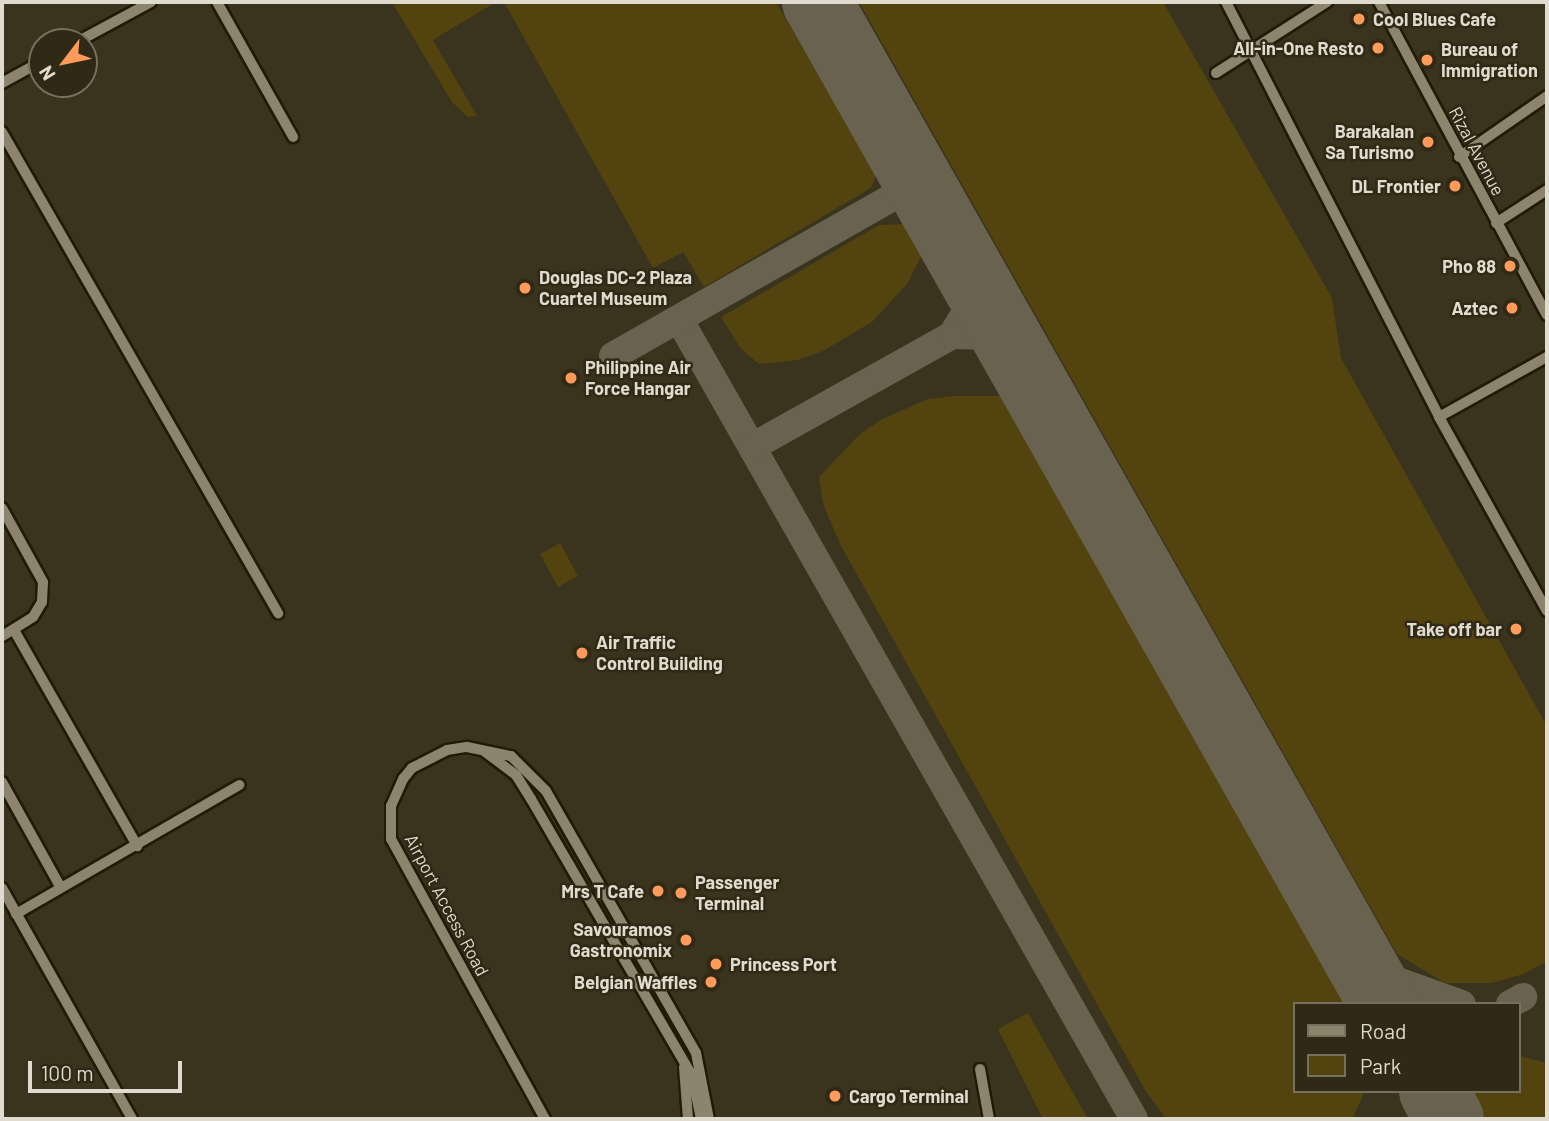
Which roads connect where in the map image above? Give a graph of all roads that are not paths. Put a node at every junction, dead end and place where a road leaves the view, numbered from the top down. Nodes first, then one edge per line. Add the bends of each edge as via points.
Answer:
1 (151, 2) edge
2 (217, 2) edge
3 (1226, 2) edge
4 (1327, 2) edge
5 (1383, 3) edge
6 (98, 31) edge
7 (1252, 48) junction
8 (28, 69) edge
9 (1216, 73) dead end
10 (2, 83) edge
11 (1547, 96) edge
12 (2, 132) edge
13 (293, 137) dead end
14 (1459, 157) junction
15 (1547, 190) edge
16 (1496, 223) junction
17 (1547, 315) edge
18 (1547, 357) edge
19 (1439, 417) junction
20 (2, 508) edge
21 (1547, 611) edge
22 (278, 613) dead end
23 (14, 630) junction
24 (2, 636) edge
25 (482, 749) junction
26 (2, 782) edge
27 (239, 785) dead end
28 (136, 846) junction
29 (2, 888) edge
30 (61, 888) junction
31 (16, 914) junction
32 (684, 1064) junction
33 (980, 1069) dead end
34 (131, 1117) edge
35 (118, 1119) edge
36 (545, 1119) edge
37 (688, 1119) edge
38 (701, 1119) edge
39 (709, 1119) edge
40 (989, 1119) edge

1 - 6 street
2 - 13 street
3 - 7 street
4 - 7 street
5 - 14 street, Rizal Avenue
7 - 9 street
7 - 19 street
8 - 10 street
11 - 14 street
12 - 22 street
14 - 16 street, Rizal Avenue
15 - 16 street
16 - 17 street, Rizal Avenue
18 - 19 street
19 - 21 street
20 - 23 street via 43,582 42,602 33,617
23 - 24 street
23 - 28 street
25 - 32 street via 510,769 531,799
25 - 36 street, Airport Access Road via 447,750 412,768 391,806 391,838
25 - 39 street, Airport Access Road via 518,760 545,791 695,1053
26 - 30 street
27 - 28 street
28 - 30 street
29 - 31 street
30 - 31 street
31 - 34 street
32 - 37 street
32 - 38 street via 697,1086
33 - 40 street
34 - 35 street

